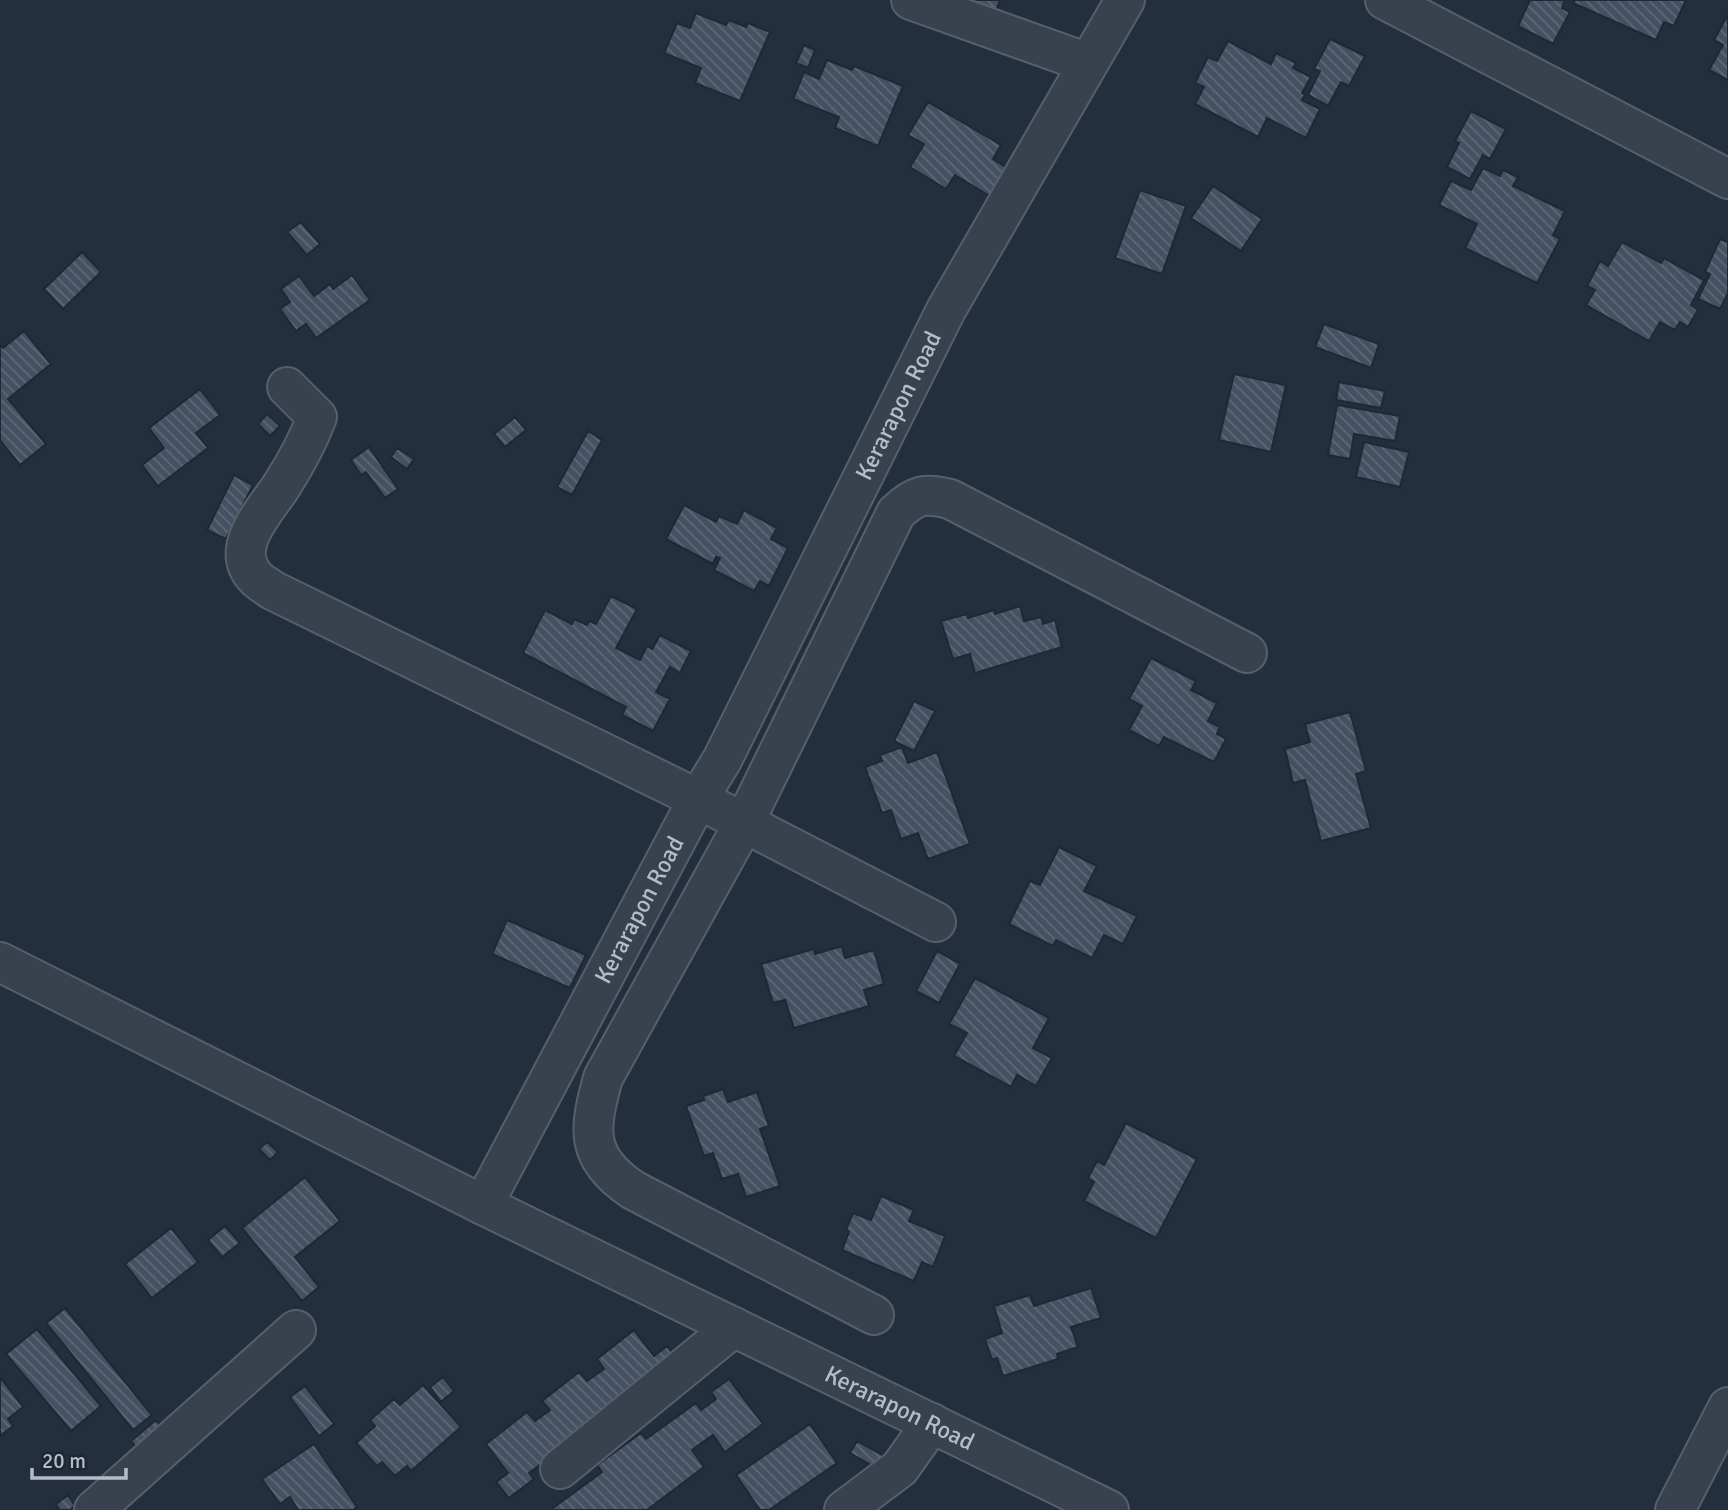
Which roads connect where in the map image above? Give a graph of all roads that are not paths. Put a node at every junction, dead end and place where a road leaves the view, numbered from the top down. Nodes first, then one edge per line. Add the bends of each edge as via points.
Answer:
1 (911, 0) edge
2 (1125, 0) edge
3 (1385, 0) edge
4 (1088, 63) junction
5 (1728, 179) edge
6 (287, 387) dead end
7 (1247, 653) dead end
8 (698, 799) junction
9 (744, 823) junction
10 (936, 922) dead end
11 (0, 962) edge
12 (483, 1205) junction
13 (874, 1315) dead end
14 (734, 1327) junction
15 (296, 1330) dead end
16 (1728, 1407) edge
17 (932, 1423) junction
18 (560, 1469) dead end
19 (94, 1510) edge
20 (844, 1510) edge
21 (1109, 1510) edge
22 (1675, 1510) edge

1 - 4 street
2 - 4 street, Kerarapon Road
3 - 5 street
4 - 8 street, Kerarapon Road via 946,310 722,760
6 - 8 street via 317,417 308,441 247,541 247,559 254,576 272,590
7 - 9 street via 950,499 929,494 911,499 896,513
8 - 9 street
8 - 12 street, Kerarapon Road
9 - 10 street
9 - 13 street via 603,1078 593,1116 594,1140 613,1176 633,1190
11 - 12 street
12 - 14 street, Kerarapon Road
14 - 17 street, Kerarapon Road
14 - 18 street
15 - 19 street
16 - 22 street
17 - 20 street via 900,1468
17 - 21 street, Kerarapon Road

